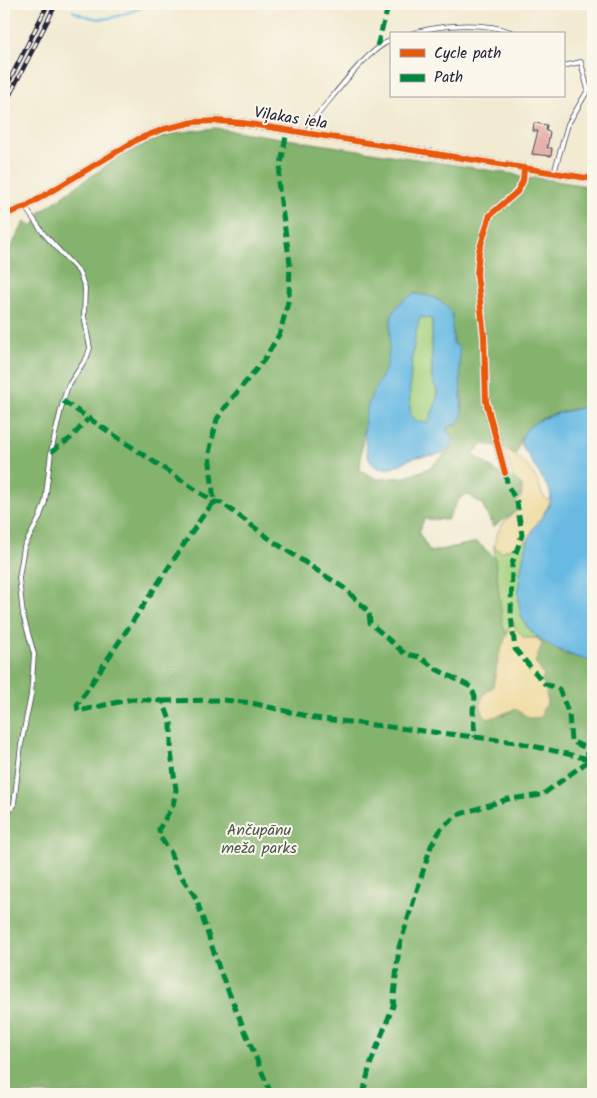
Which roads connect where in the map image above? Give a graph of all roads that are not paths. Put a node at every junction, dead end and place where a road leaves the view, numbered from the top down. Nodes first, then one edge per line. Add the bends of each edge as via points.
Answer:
1 (415, 32) edge
2 (509, 32) edge
3 (390, 40) edge
4 (564, 66) edge
5 (307, 133) junction
6 (524, 169) junction
7 (554, 173) junction
8 (593, 179) edge
9 (25, 207) junction
10 (4, 215) edge
11 (506, 473) dead end
12 (4, 820) edge

1 - 2 lane via 489,26
3 - 5 lane via 378,46 362,63 311,122
4 - 7 lane via 581,62 588,90 568,124
5 - 6 street, Viļakas iela
5 - 9 street, Viļakas iela via 217,121 179,124 138,139
6 - 7 street, Viļakas iela
6 - 11 street via 523,181 517,192 490,215 479,251 477,274 484,336 486,401
7 - 8 street, Viļakas iela
9 - 10 street, Viļakas iela
9 - 12 lane via 44,234 79,272 85,288 84,316 90,348 63,400 51,452 45,502 24,547 19,578 23,615 34,654 31,695 14,804

